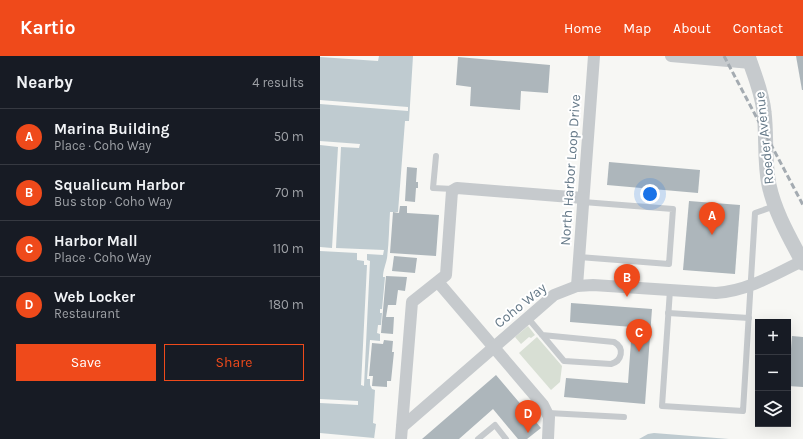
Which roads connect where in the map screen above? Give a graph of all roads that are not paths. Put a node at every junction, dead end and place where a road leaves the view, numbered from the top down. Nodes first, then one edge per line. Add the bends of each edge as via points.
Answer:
1 (594, 56) edge
2 (672, 56) edge
3 (750, 60) edge
4 (436, 156) dead end
5 (453, 189) junction
6 (583, 200) junction
7 (775, 206) junction
8 (579, 257) junction
9 (802, 262) edge
10 (438, 282) junction
11 (577, 286) junction
12 (751, 286) junction
13 (670, 290) junction
14 (668, 313) junction
15 (527, 318) junction
16 (749, 318) junction
17 (542, 335) junction
18 (494, 347) junction
19 (548, 413) junction
20 (624, 417) dead end
21 (401, 433) edge
22 (478, 439) edge
23 (506, 439) edge
24 (548, 439) edge

1 - 6 street, North Harbor Loop Drive
2 - 3 street
3 - 7 street, Roeder Avenue via 764,110 768,178
4 - 5 lane via 433,188
5 - 6 street
5 - 10 street via 446,275
6 - 8 street, North Harbor Loop Drive
6 - 8 lane via 673,209 669,264
7 - 9 street, Roeder Avenue
7 - 12 lane via 755,213
8 - 11 street, North Harbor Loop Drive
9 - 12 street, Coho Way
10 - 18 street
10 - 21 street via 412,302
11 - 13 street, Coho Way
11 - 15 street, Coho Way via 554,295
12 - 13 street, Coho Way via 724,293
12 - 16 lane
13 - 14 lane
14 - 16 lane
14 - 16 lane via 662,406 743,411
15 - 17 lane
15 - 18 street, Coho Way
17 - 17 lane via 564,361 611,364 618,361 621,354 620,347 614,342
18 - 19 street
18 - 21 street, Coho Way
19 - 20 lane
19 - 24 street
22 - 23 lane via 495,425

